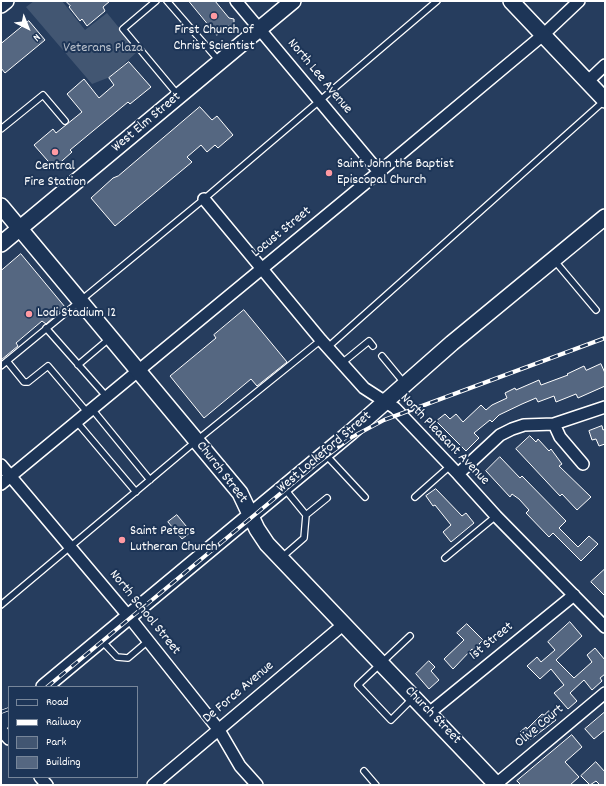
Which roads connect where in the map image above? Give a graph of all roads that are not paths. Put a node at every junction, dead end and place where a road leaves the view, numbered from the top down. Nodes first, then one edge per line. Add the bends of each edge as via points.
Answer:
1 (6, 1) edge
2 (156, 1) edge
3 (167, 1) edge
4 (236, 1) edge
5 (294, 1) edge
6 (437, 1) edge
7 (511, 1) edge
8 (579, 1) edge
9 (1, 5) edge
10 (259, 29) junction
11 (543, 35) junction
12 (220, 62) junction
13 (605, 65) edge
14 (587, 82) junction
15 (179, 96) junction
16 (605, 100) edge
17 (319, 101) junction
18 (65, 121) dead end
19 (1, 129) edge
20 (379, 172) junction
21 (204, 199) junction
22 (1, 206) edge
23 (605, 217) edge
24 (20, 229) junction
25 (1, 244) edge
26 (554, 259) junction
27 (263, 268) junction
28 (79, 300) junction
29 (596, 310) dead end
30 (46, 328) junction
31 (110, 338) junction
32 (325, 344) junction
33 (374, 346) dead end
34 (382, 356) dead end
35 (7, 361) junction
36 (342, 363) junction
37 (78, 365) junction
38 (1, 366) edge
39 (137, 370) junction
40 (405, 385) junction
41 (106, 396) junction
42 (386, 402) junction
43 (605, 407) edge
44 (89, 410) junction
45 (76, 421) junction
46 (554, 424) junction
47 (196, 441) junction
48 (324, 454) junction
49 (583, 464) dead end
50 (1, 465) edge
51 (454, 470) junction
52 (11, 476) junction
53 (150, 480) junction
54 (1, 484) edge
55 (283, 488) junction
56 (136, 492) junction
57 (365, 497) dead end
58 (327, 498) dead end
59 (415, 498) dead end
60 (306, 514) junction
61 (251, 515) junction
62 (496, 516) junction
63 (70, 548) junction
64 (281, 558) junction
65 (445, 558) dead end
66 (574, 595) junction
67 (1, 605) edge
68 (128, 616) junction
69 (344, 624) junction
70 (605, 627) edge
71 (410, 636) dead end
72 (100, 640) junction
73 (148, 641) junction
74 (380, 662) junction
75 (45, 686) edge
76 (605, 693) edge
77 (414, 697) junction
78 (429, 713) junction
79 (1, 730) edge
80 (219, 730) junction
81 (8, 738) edge
82 (364, 772) dead end
83 (152, 785) edge
84 (257, 785) edge
85 (376, 785) edge
86 (496, 785) edge

1 - 9 street
2 - 15 lane via 123,29
3 - 12 lane
4 - 10 street, North Lee Avenue
5 - 10 street, West Elm Street
6 - 17 lane
7 - 11 street
8 - 11 street, Locust Street
10 - 12 street, West Elm Street
10 - 17 street, North Lee Avenue
11 - 14 street
11 - 20 street, Locust Street
12 - 15 street, West Elm Street
13 - 14 street
14 - 16 street
15 - 24 street, West Elm Street
16 - 32 lane
17 - 20 street, North Lee Avenue
17 - 21 lane
18 - 19 lane via 43,95
20 - 27 street, Locust Street
21 - 27 street, North Pleasant Avenue
21 - 28 lane
22 - 24 street, Church Street
23 - 26 street, West Lockeford Street
24 - 25 street, West Elm Street
24 - 28 street, Church Street
26 - 29 lane
26 - 40 street, West Lockeford Street
27 - 32 street, North Pleasant Avenue
27 - 39 street, Locust Street
28 - 30 lane
28 - 31 street, Church Street
30 - 35 lane
30 - 37 lane
31 - 37 lane
31 - 39 street, Church Street
32 - 36 street, North Pleasant Avenue
32 - 47 lane
33 - 36 lane via 369,341
34 - 40 lane
35 - 38 lane
35 - 44 lane via 24,382 28,382 48,366
36 - 42 street, North Pleasant Avenue via 364,388
37 - 41 lane
39 - 41 street, Locust Street
39 - 47 street, Church Street
40 - 42 street, West Lockeford Street
41 - 44 street, Locust Street
42 - 48 street, West Lockeford Street
42 - 51 street, North Pleasant Avenue via 395,408
43 - 46 street
44 - 45 street, Locust Street
44 - 53 lane
45 - 52 street, Locust Street
45 - 56 lane
46 - 49 street via 560,437
46 - 51 street via 524,425 500,434
47 - 53 lane
47 - 61 street, Church Street via 240,493
48 - 55 street, West Lockeford Street
48 - 57 lane
50 - 52 street, North School Street
51 - 59 lane
51 - 62 street, North Pleasant Avenue
52 - 54 street, Locust Street
52 - 63 street, North School Street
53 - 56 lane
55 - 60 lane
55 - 61 street, West Lockeford Street
56 - 63 lane
58 - 60 lane
60 - 64 lane via 304,538
61 - 64 street, Church Street via 263,539
61 - 68 street, West Lockeford Street
62 - 65 lane
62 - 66 street, North Pleasant Avenue
63 - 67 lane
63 - 68 street, North School Street
64 - 69 street, Church Street
66 - 70 street, North Pleasant Avenue
66 - 78 street, 1st Street
68 - 72 street, West Lockeford Street
68 - 73 street, North School Street
69 - 74 street, Church Street
69 - 80 street, De Force Avenue
71 - 74 lane
72 - 73 lane via 117,657 128,658
72 - 75 street, West Lockeford Street
73 - 80 street, North School Street
74 - 77 street, Church Street
74 - 77 lane via 358,685 391,720
76 - 86 street, Olive Court
77 - 78 street, Church Street
78 - 86 street, Church Street
79 - 81 street
80 - 83 street, De Force Avenue
80 - 84 street, North School Street via 240,766
82 - 85 lane

